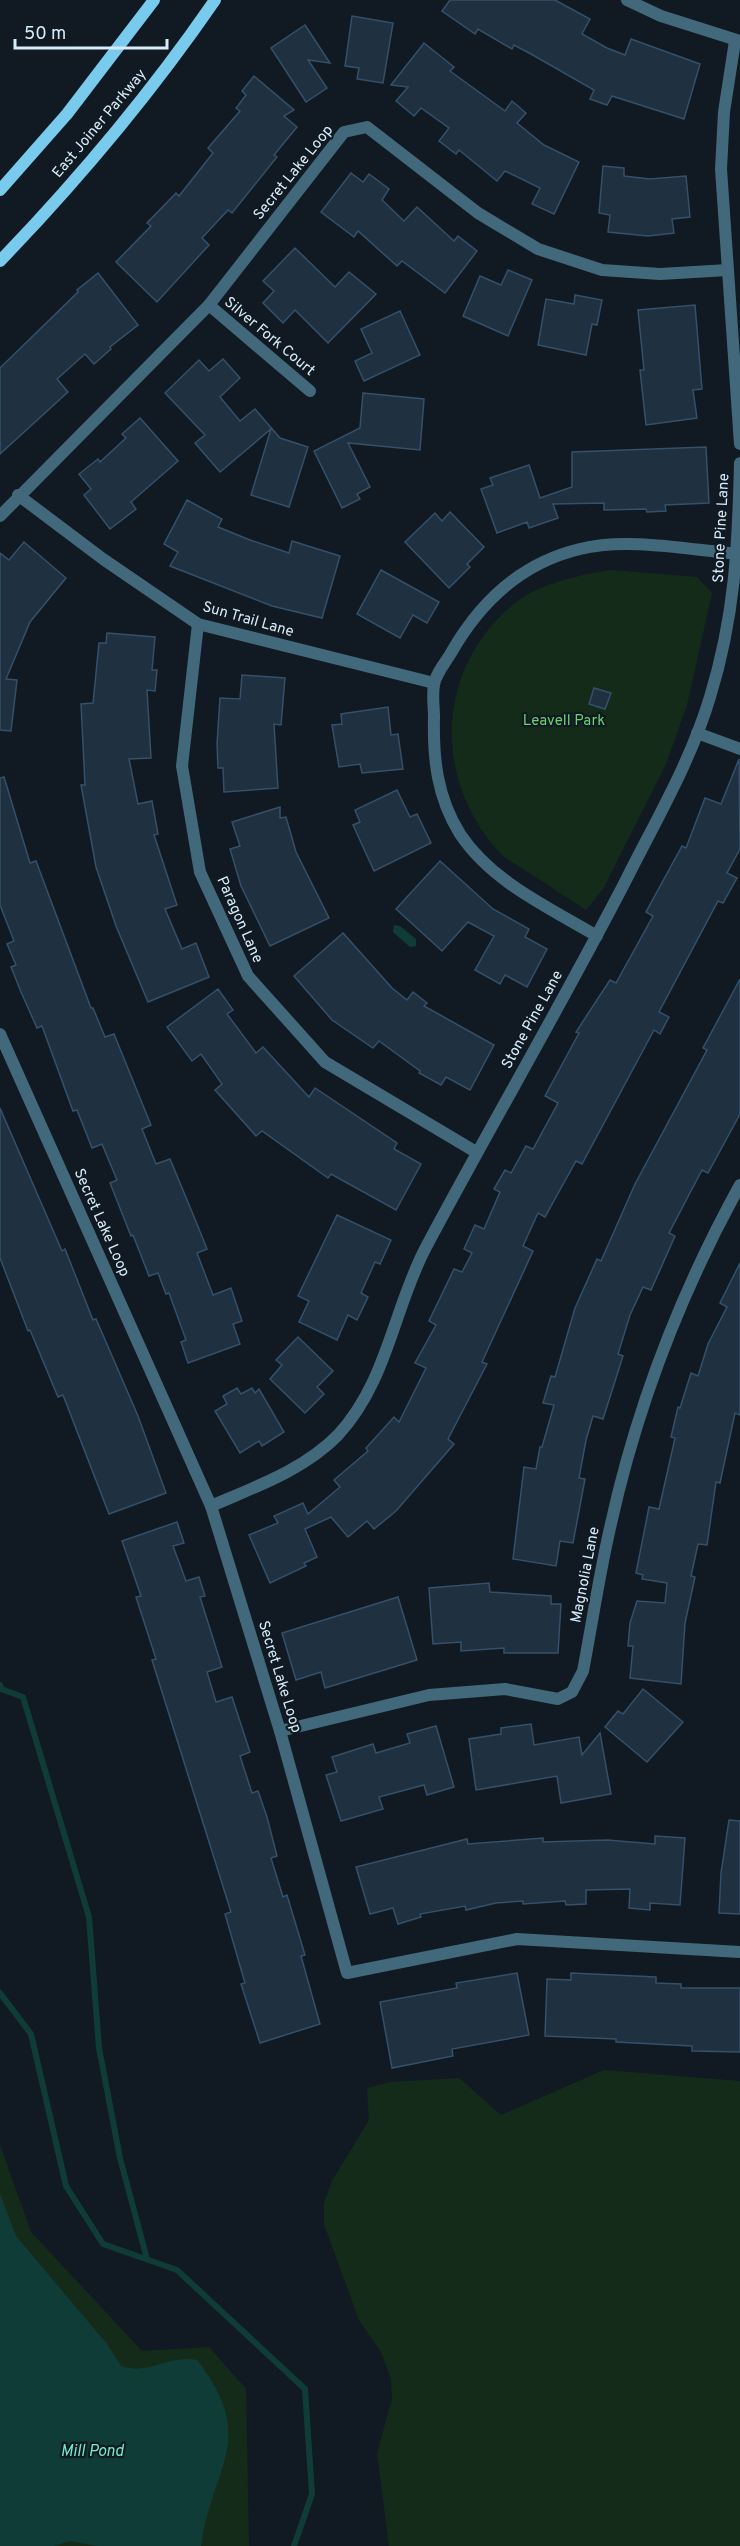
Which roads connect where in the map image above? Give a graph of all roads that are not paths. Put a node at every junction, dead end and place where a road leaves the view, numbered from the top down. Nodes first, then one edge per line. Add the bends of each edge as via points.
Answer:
1 (154, 0) edge
2 (215, 0) edge
3 (627, 0) edge
4 (738, 41) edge
5 (0, 190) edge
6 (0, 261) edge
7 (728, 270) junction
8 (208, 305) junction
9 (310, 391) dead end
10 (740, 444) edge
11 (740, 463) edge
12 (18, 495) junction
13 (0, 516) edge
14 (738, 554) junction
15 (198, 624) junction
16 (434, 683) junction
17 (697, 733) junction
18 (740, 749) edge
19 (597, 936) junction
20 (0, 1034) edge
21 (477, 1152) junction
22 (740, 1185) edge
23 (211, 1506) junction
24 (280, 1731) junction
25 (740, 1952) edge

1 - 5 main road via 67,114
2 - 6 main road, East Joiner Parkway via 105,145
3 - 4 street via 661,16
4 - 7 street via 724,112 722,169
7 - 8 street, Secret Lake Loop via 660,274 602,270 538,249 478,213 367,128 344,132
7 - 10 street
8 - 9 street, Silver Fork Court
8 - 12 street, Secret Lake Loop
11 - 14 street, Stone Pine Lane
12 - 13 street, Secret Lake Loop
12 - 15 street, Sun Trail Lane via 103,560
14 - 16 street via 611,545 581,548 548,559 487,600
14 - 17 street, Stone Pine Lane via 729,623
15 - 16 street, Sun Trail Lane
15 - 21 street, Paragon Lane via 182,766 200,872 248,976 325,1062
16 - 19 street via 433,757 441,797 460,834 481,860 516,889
17 - 18 street
17 - 19 street, Stone Pine Lane via 680,775
19 - 21 street, Stone Pine Lane
20 - 23 street, Secret Lake Loop
21 - 23 street, Stone Pine Lane via 422,1255 383,1362 361,1406 336,1437 308,1459 277,1478
22 - 24 street, Magnolia Lane via 676,1317 644,1406 610,1527 583,1671 572,1692 558,1699 505,1689 429,1695
23 - 24 street, Secret Lake Loop
24 - 25 street, Secret Lake Loop via 347,1973 517,1939

